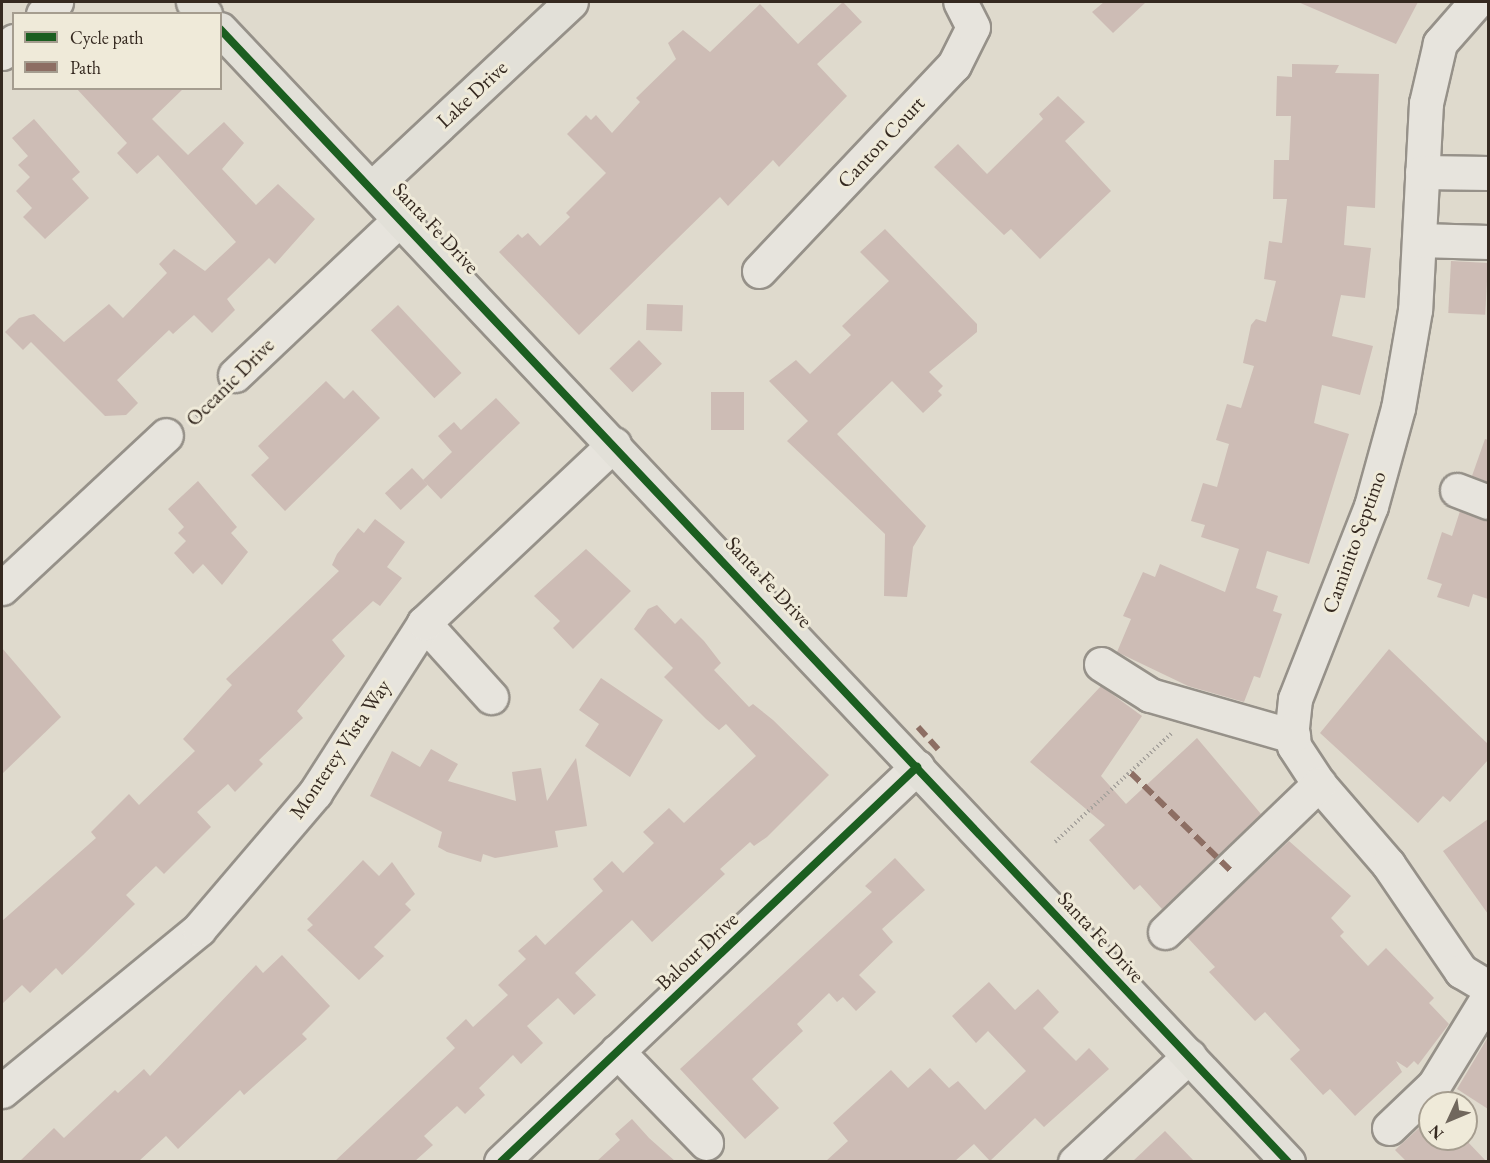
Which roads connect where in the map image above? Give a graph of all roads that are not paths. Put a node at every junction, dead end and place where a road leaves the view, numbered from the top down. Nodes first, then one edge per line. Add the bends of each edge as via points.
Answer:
1 (571, 2) edge
2 (960, 2) edge
3 (1476, 2) edge
4 (222, 32) edge
5 (1422, 172) junction
6 (1488, 173) edge
7 (373, 187) junction
8 (402, 217) junction
9 (1419, 240) junction
10 (1488, 242) edge
11 (759, 271) dead end
12 (235, 375) road end
13 (166, 435) road end
14 (614, 444) junction
15 (1457, 490) dead end
16 (1488, 502) edge
17 (2, 588) edge
18 (423, 623) junction
19 (1101, 664) dead end
20 (491, 697) dead end
21 (1293, 736) junction
22 (917, 767) junction
23 (1319, 784) junction
24 (1166, 932) dead end
25 (1488, 987) edge
26 (1488, 997) edge
27 (617, 1051) junction
28 (1189, 1056) junction
29 (2, 1091) edge
30 (1389, 1128) dead end
31 (706, 1143) dead end
32 (501, 1161) edge
33 (1075, 1161) edge
34 (1288, 1161) edge

1 - 7 main road, Lake Drive
2 - 11 street, Canton Court via 972,27 954,65
3 - 5 street, Caminito Septimo via 1440,43 1426,103
4 - 7 main road, Santa Fe Drive
5 - 6 street
5 - 9 street, Caminito Septimo
7 - 8 main road, Santa Fe Drive
8 - 12 street, Oceanic Drive
8 - 14 main road, Santa Fe Drive
9 - 10 street
9 - 21 street, Caminito Septimo via 1415,310 1398,408 1371,506 1295,699
13 - 17 street, Oceanic Drive
14 - 18 street, Monterey Vista Way
14 - 22 main road, Santa Fe Drive
15 - 16 street
18 - 20 street
18 - 29 street, Monterey Vista Way via 315,794 199,929
19 - 21 street via 1150,695
21 - 23 street
22 - 27 street, Balour Drive
22 - 28 main road, Santa Fe Drive
23 - 24 street
23 - 25 street via 1388,864 1461,971
26 - 30 street via 1434,1085
27 - 31 street
27 - 32 street, Balour Drive
28 - 33 street
28 - 34 main road, Santa Fe Drive

